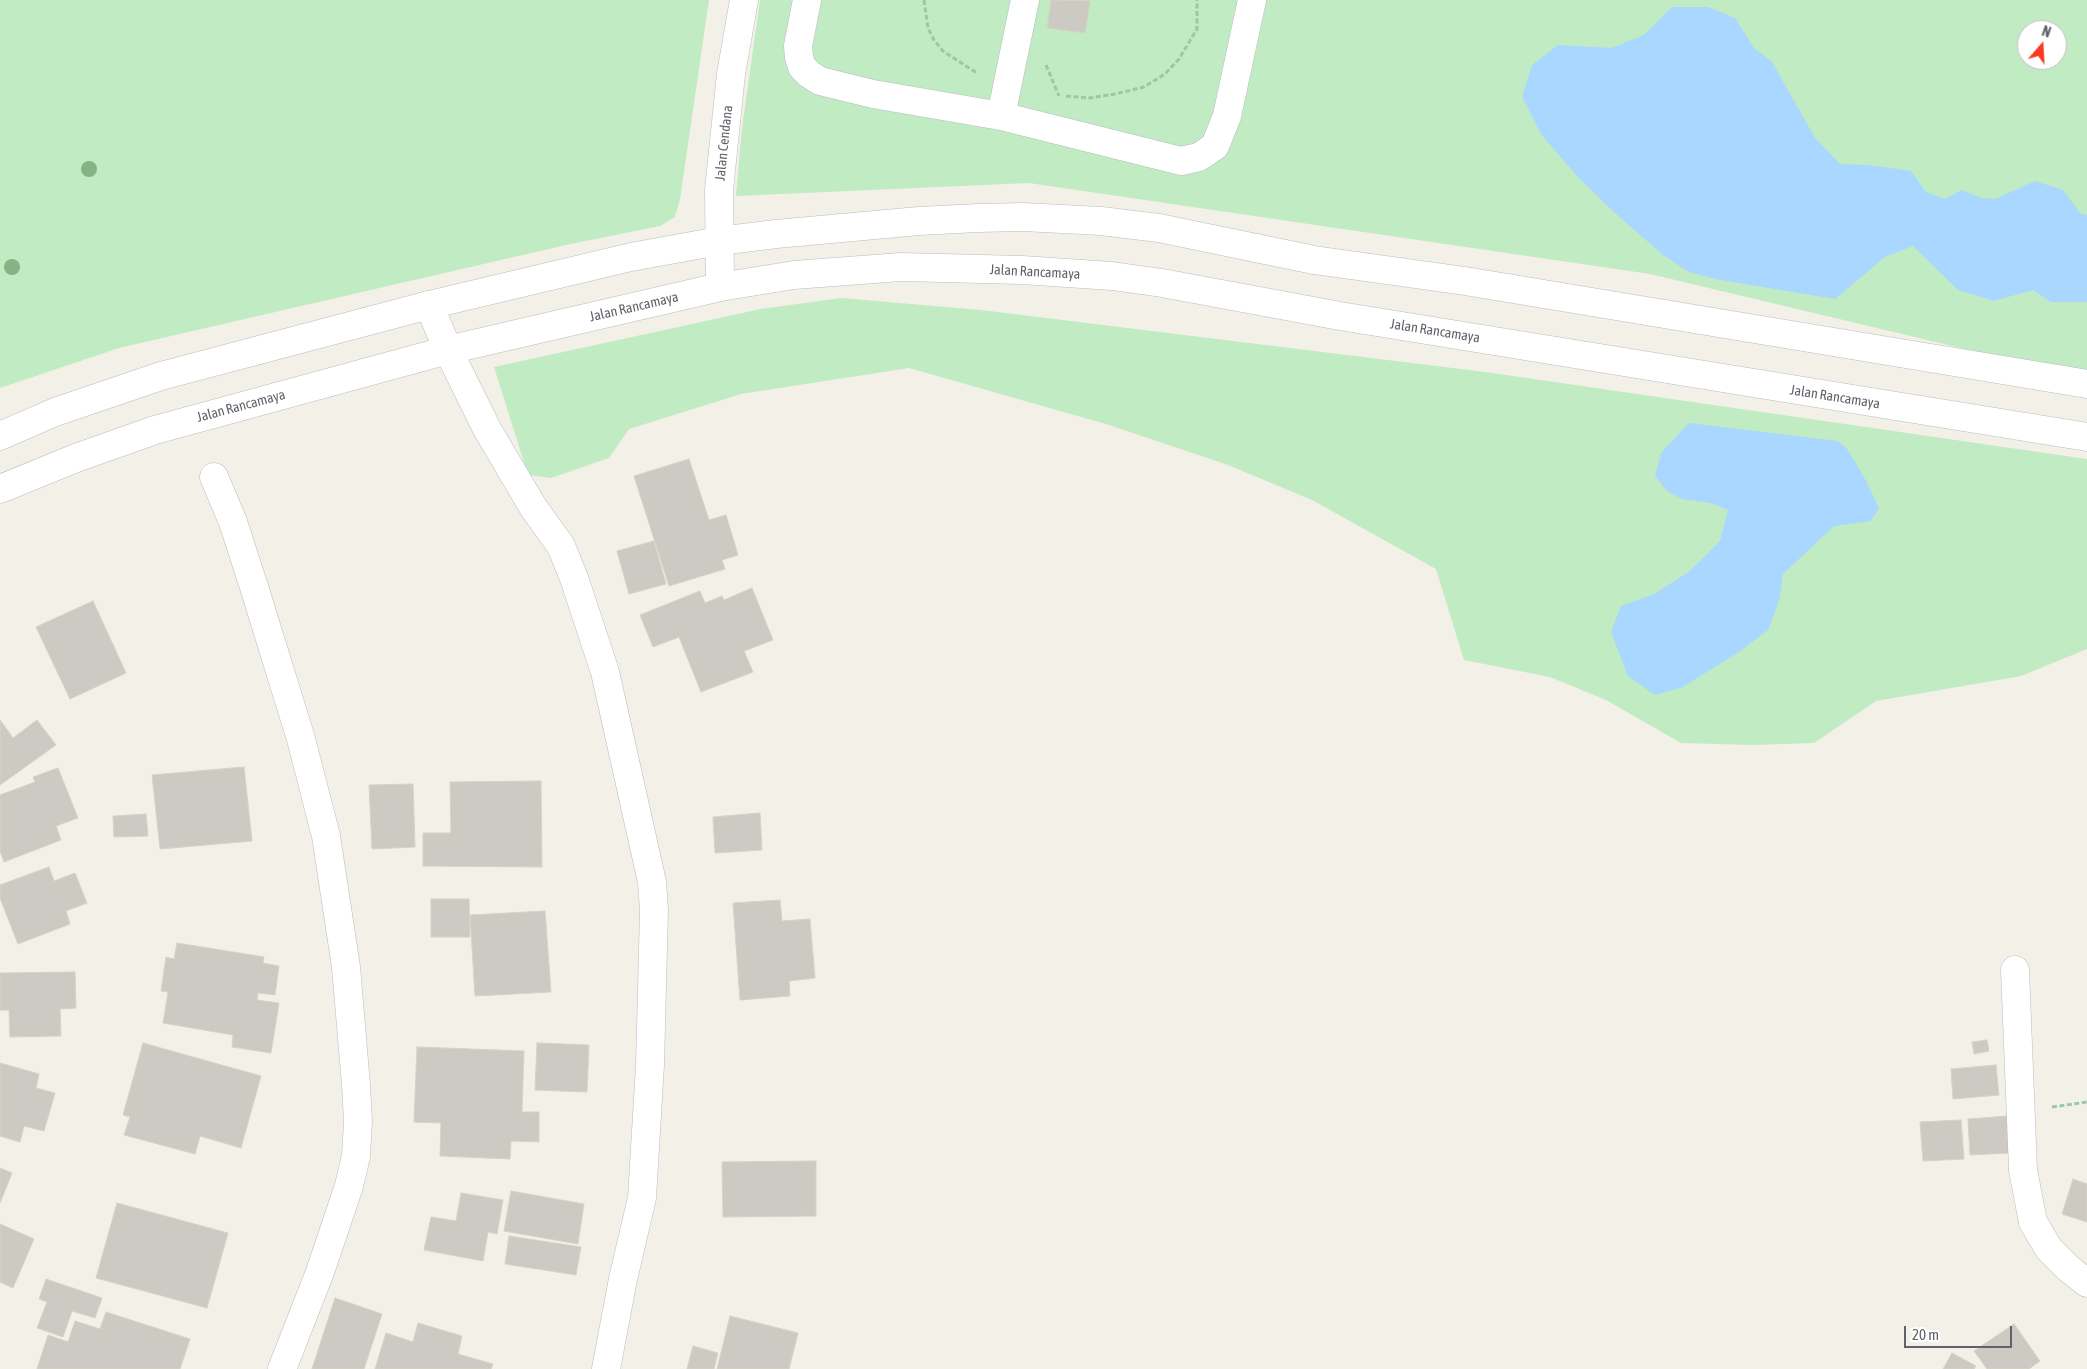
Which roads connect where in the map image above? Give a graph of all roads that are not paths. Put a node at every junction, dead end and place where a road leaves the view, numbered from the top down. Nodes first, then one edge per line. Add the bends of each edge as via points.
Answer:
1 (744, 0) edge
2 (807, 0) edge
3 (1025, 0) edge
4 (1252, 0) edge
5 (1001, 116) junction
6 (719, 242) junction
7 (720, 287) junction
8 (428, 304) junction
9 (448, 350) junction
10 (2087, 384) edge
11 (0, 436) edge
12 (2087, 437) edge
13 (214, 477) dead end
14 (0, 489) edge
15 (2015, 970) dead end
16 (2087, 1284) edge
17 (282, 1369) edge
18 (606, 1369) edge

1 - 6 street, Jalan Cendana via 719,190
2 - 5 street via 798,57 809,74 873,94
3 - 5 street
4 - 5 street via 1227,116 1215,146 1199,157 1181,161
6 - 7 street, Jalan Cendana
6 - 8 street via 631,257
6 - 10 street via 918,220 1023,217 1101,221 1192,234 1314,260 1475,283
7 - 9 street, Jalan Rancamaya
7 - 12 street, Jalan Rancamaya via 794,275 901,267 1112,276
8 - 9 street
8 - 11 street via 161,376 63,409
9 - 14 street, Jalan Rancamaya via 155,430
9 - 18 street via 487,429 533,507 561,546 574,578 605,672 652,882 650,1065 642,1198
13 - 17 street via 233,522 255,590 324,826 346,967 356,1085 356,1156 349,1186
15 - 16 street via 2023,1170 2033,1222 2049,1249

